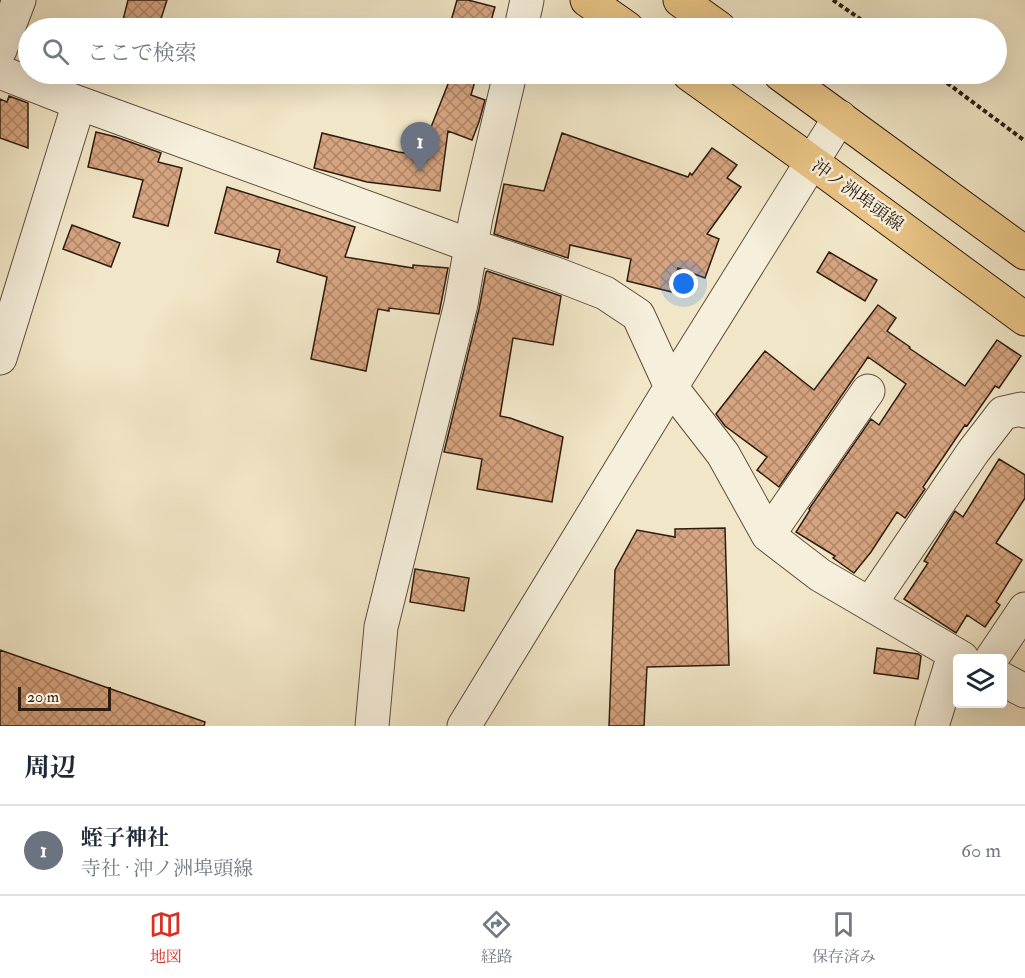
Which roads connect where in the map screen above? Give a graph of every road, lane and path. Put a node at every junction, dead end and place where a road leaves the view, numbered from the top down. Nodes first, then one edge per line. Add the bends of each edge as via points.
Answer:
1 (19, 0) edge
2 (527, 0) edge
3 (587, 0) edge
4 (680, 0) edge
5 (833, 0) edge
6 (523, 18) edge
7 (613, 18) edge
8 (705, 18) edge
9 (859, 18) edge
10 (0, 50) edge
11 (0, 72) edge
12 (18, 79) edge
13 (31, 84) edge
14 (508, 84) edge
15 (704, 84) edge
16 (794, 84) edge
17 (948, 84) edge
18 (79, 103) junction
19 (840, 117) junction
20 (1025, 141) edge
21 (812, 162) junction
22 (472, 246) junction
23 (1025, 253) edge
24 (1025, 319) edge
25 (0, 358) edge
26 (671, 387) junction
27 (868, 391) dead end
28 (1025, 411) edge
29 (768, 535) junction
30 (870, 604) junction
31 (1025, 609) edge
32 (953, 654) edge
33 (995, 654) edge
34 (953, 670) edge
35 (1007, 682) edge
36 (1025, 691) edge
37 (372, 726) edge
38 (464, 726) edge
39 (932, 726) edge

1 - 10 street
2 - 6 street
3 - 7 main road
4 - 8 main road
5 - 9 path
11 - 12 street
13 - 18 street
14 - 22 street
15 - 21 main road, 沖ノ洲埠頭線
16 - 19 main road
17 - 20 path
18 - 22 street
18 - 25 street
19 - 21 street
19 - 23 main road
21 - 24 main road, 沖ノ洲埠頭線
21 - 26 street
22 - 26 street via 605,293 638,315
22 - 37 street via 381,627
26 - 29 street via 723,454
26 - 38 street
27 - 29 street
28 - 30 street via 1003,413
29 - 30 street via 820,575
30 - 32 street
31 - 33 street
34 - 39 street
35 - 36 street

